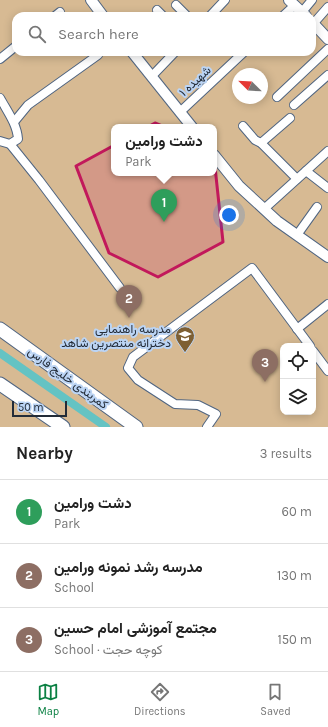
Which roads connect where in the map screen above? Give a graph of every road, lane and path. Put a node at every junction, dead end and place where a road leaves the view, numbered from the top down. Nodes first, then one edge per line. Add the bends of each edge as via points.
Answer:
1 (91, 0) edge
2 (225, 0) edge
3 (312, 0) edge
4 (176, 5) dead end
5 (328, 7) edge
6 (298, 8) edge
7 (100, 12) edge
8 (183, 12) edge
9 (214, 12) edge
10 (316, 20) edge
11 (316, 26) edge
12 (328, 39) edge
13 (12, 49) edge
14 (328, 49) edge
15 (97, 56) edge
16 (135, 56) edge
17 (171, 56) edge
18 (240, 56) edge
19 (0, 59) edge
20 (328, 75) edge
21 (152, 76) junction
22 (277, 97) dead end
23 (0, 98) edge
24 (294, 105) dead end
25 (180, 112) junction
26 (290, 118) dead end
27 (14, 122) junction
28 (190, 124) edge
29 (243, 126) dead end
30 (0, 141) edge
31 (261, 143) junction
32 (10, 144) junction
33 (328, 150) edge
34 (217, 159) edge
35 (306, 171) junction
36 (297, 179) junction
37 (328, 188) edge
38 (317, 207) dead end
39 (264, 209) junction
40 (297, 235) junction
41 (328, 257) edge
42 (120, 288) dead end
43 (328, 304) edge
44 (0, 329) edge
45 (297, 329) junction
46 (308, 343) edge
47 (316, 355) edge
48 (328, 371) edge
49 (0, 384) edge
50 (63, 427) edge
51 (136, 427) edge
52 (207, 427) edge

1 - 7 street
2 - 9 street
3 - 6 street
4 - 8 street
5 - 10 street
11 - 12 street
13 - 19 street
14 - 22 street
15 - 27 street via 28,105
16 - 21 street
17 - 21 street
18 - 25 street, شهیده ۱
20 - 24 street
21 - 25 street
23 - 27 street
25 - 28 street
26 - 31 street
27 - 32 street via 18,139
29 - 31 street
30 - 32 street
31 - 36 street
32 - 42 street
33 - 35 street
34 - 39 street via 239,186
35 - 36 street
35 - 37 street
36 - 39 street
38 - 40 street
39 - 40 street
40 - 41 street
43 - 45 street
44 - 51 main road, کمربندی خلیج فارس
45 - 46 street
45 - 52 street via 252,268 133,357 128,368 138,380 175,404 198,405 216,414
47 - 48 street
49 - 50 main road

